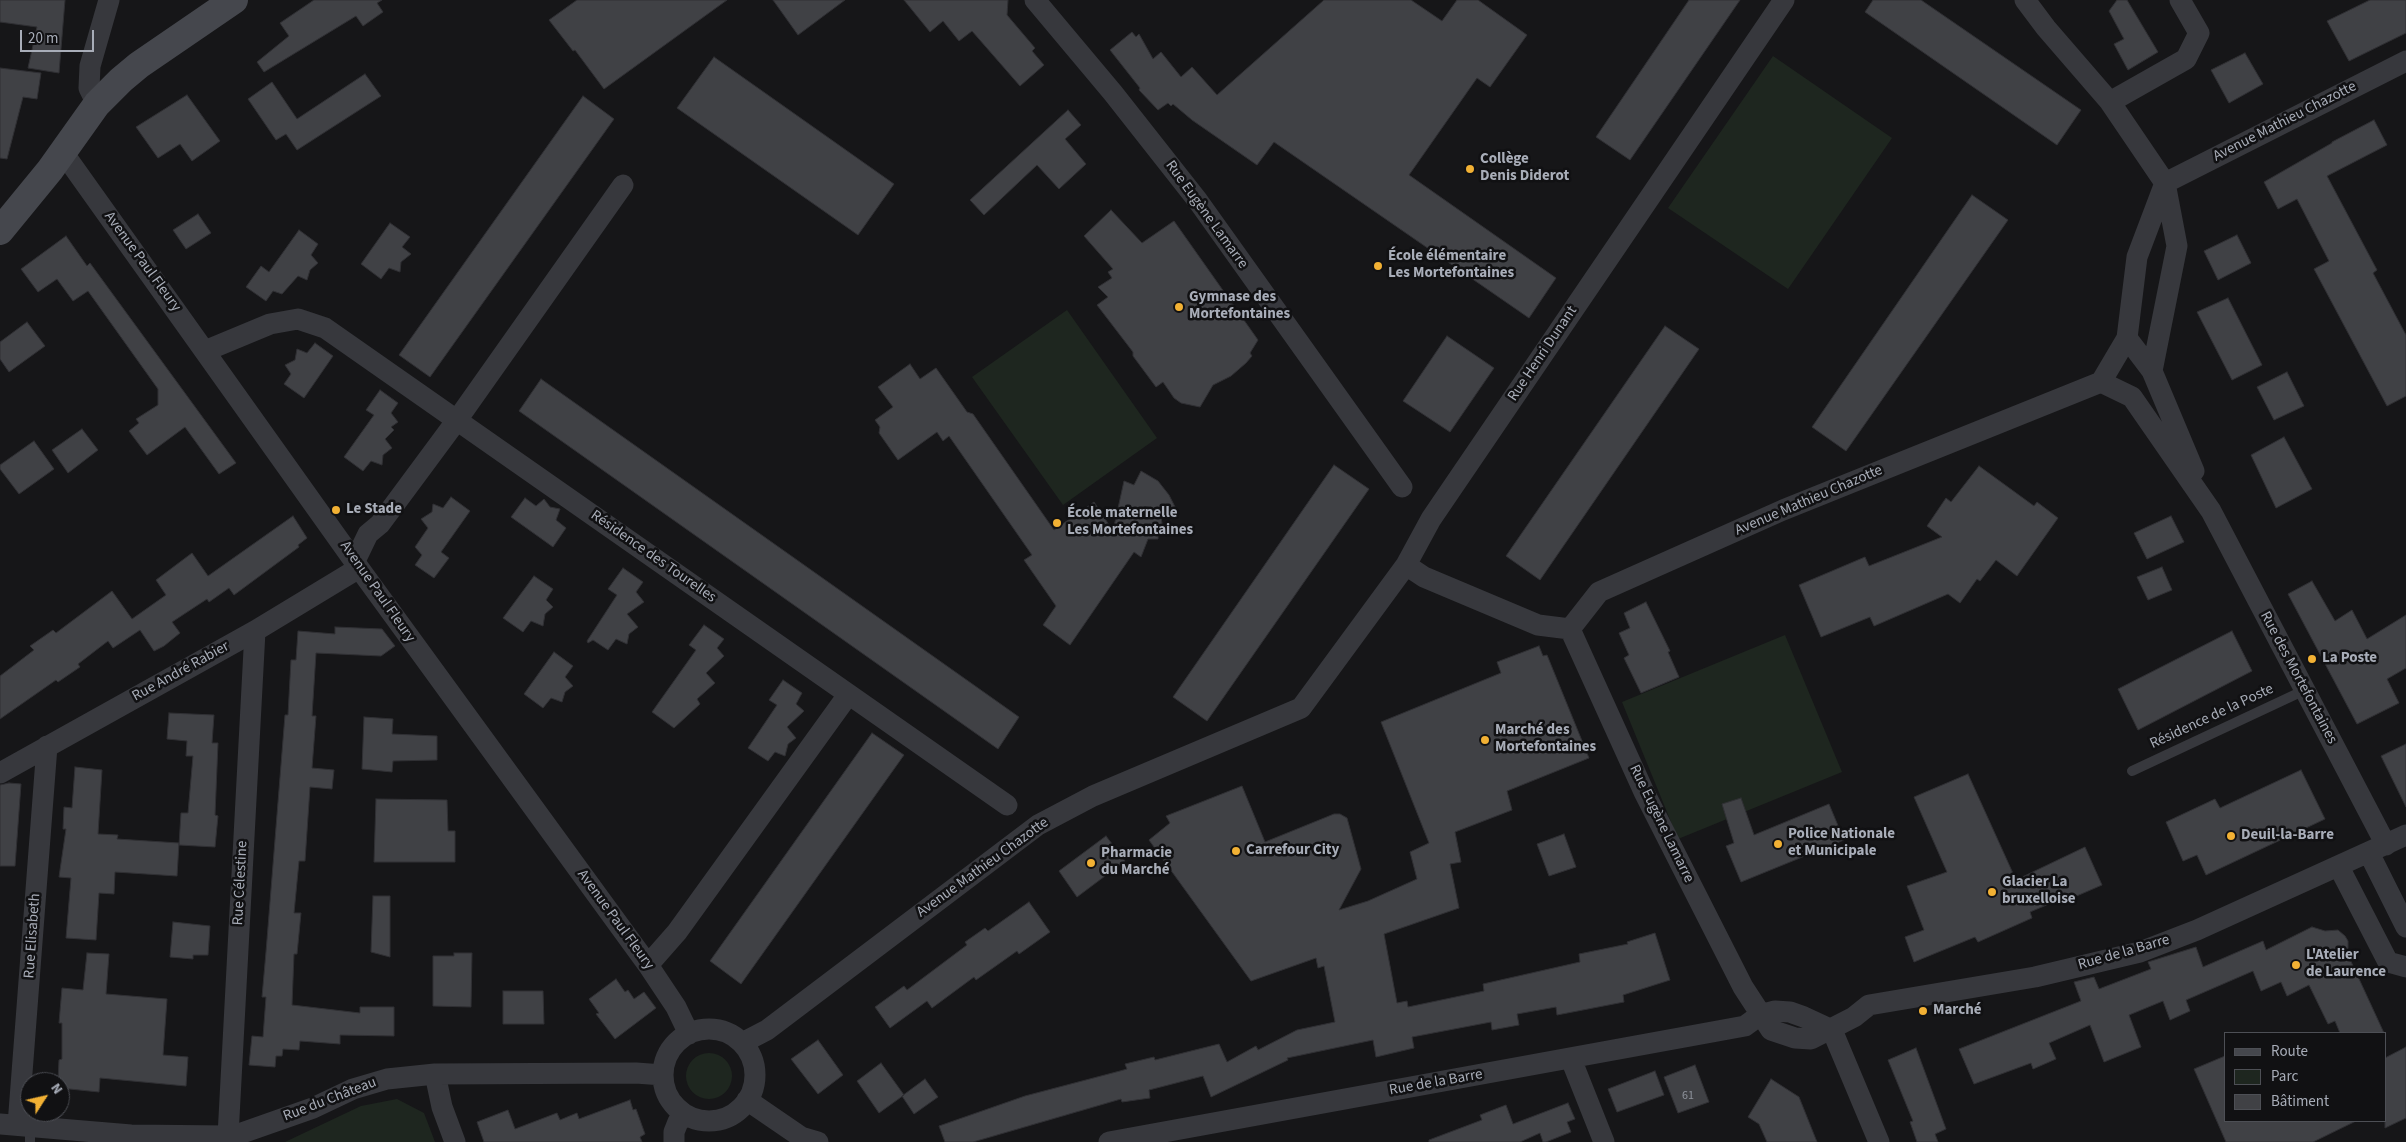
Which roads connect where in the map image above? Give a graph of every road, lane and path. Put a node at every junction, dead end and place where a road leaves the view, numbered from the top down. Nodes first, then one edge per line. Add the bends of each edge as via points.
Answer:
1 (109, 0) edge
2 (234, 0) edge
3 (1035, 0) edge
4 (1784, 0) edge
5 (2025, 0) edge
6 (2180, 0) edge
7 (2406, 61) edge
8 (2110, 102) junction
9 (98, 104) junction
10 (62, 151) junction
11 (2164, 183) junction
12 (622, 184) dead end
13 (0, 231) edge
14 (2127, 338) junction
15 (205, 351) junction
16 (2152, 371) junction
17 (2101, 382) junction
18 (457, 420) junction
19 (1402, 487) dead end
20 (2210, 510) junction
21 (357, 564) junction
22 (1406, 565) junction
23 (1570, 628) junction
24 (255, 630) junction
25 (2305, 690) junction
26 (848, 695) junction
27 (1301, 708) joint
28 (47, 746) junction
29 (2132, 771) dead end
30 (0, 773) edge
31 (1007, 805) dead end
32 (2406, 835) edge
33 (2377, 849) junction
34 (2339, 867) junction
35 (2406, 927) edge
36 (648, 965) junction
37 (2406, 967) edge
38 (1760, 1015) junction
39 (1832, 1030) junction
40 (689, 1034) junction
41 (742, 1043) junction
42 (1571, 1059) junction
43 (435, 1074) junction
44 (663, 1075) junction
45 (748, 1100) junction
46 (686, 1115) junction
47 (20, 1129) edge
48 (228, 1136) junction
49 (455, 1142) edge
50 (674, 1142) edge
51 (818, 1142) edge
52 (1109, 1142) edge
53 (1604, 1142) edge
54 (1879, 1142) edge

1 - 9 street via 90,66 89,88
2 - 9 street via 139,65
3 - 19 street, Rue Eugène Lamarre via 1198,201
4 - 22 street, Rue Henri Dunant via 1431,518
5 - 8 street
6 - 8 street via 2199,33 2186,58
7 - 11 street, Avenue Mathieu Chazotte
8 - 11 street
9 - 10 street
10 - 13 street
10 - 15 street, Avenue Paul Fleury
11 - 14 street via 2137,257
11 - 16 street via 2177,246
12 - 18 street
14 - 16 street
14 - 17 street
15 - 18 street, Résidence des Tourelles via 270,324 298,319 325,328
15 - 21 street, Avenue Paul Fleury
16 - 20 street, Rue des Mortefontaines
17 - 20 street, Rue des Mortefontaines via 2132,398
17 - 23 street, Avenue Mathieu Chazotte via 1783,510 1599,592
18 - 21 street via 380,524 368,534
18 - 26 street, Résidence des Tourelles
20 - 25 street, Rue des Mortefontaines
21 - 24 street, Rue André Rabier
21 - 36 street, Avenue Paul Fleury
22 - 23 street via 1424,577 1538,625
22 - 27 street, Rue Henri Dunant
23 - 38 street, Rue Eugène Lamarre via 1653,810
24 - 28 street, Rue André Rabier
24 - 48 street, Rue Célestine
25 - 29 lane, Résidence de la Poste
25 - 33 street, Rue des Mortefontaines
26 - 31 street, Résidence des Tourelles
26 - 36 street via 677,932
27 - 41 street, Avenue Mathieu Chazotte via 1093,796 1038,826 767,1030
28 - 30 street, Rue André Rabier
28 - 47 street, Rue Elisabeth
32 - 33 street, Rue de la Barre
33 - 34 street, Rue de la Barre
33 - 35 street, Rue des Mortefontaines
34 - 37 street via 2388,962
34 - 39 street, Rue de la Barre via 2140,952 2034,977 1869,1005
36 - 40 street, Avenue Paul Fleury via 676,1007
38 - 39 street, Rue de la Barre via 1772,1030 1794,1038 1811,1039
38 - 42 street, Rue de la Barre via 1745,1026
39 - 54 street
40 - 41 street via 703,1029 715,1030
40 - 44 street via 670,1050
41 - 45 street via 753,1063 755,1076
42 - 52 street, Rue de la Barre
42 - 53 street
43 - 44 street, Rue du Château
43 - 48 street, Rue du Château via 379,1081 313,1108
43 - 49 street via 442,1107
44 - 46 street via 669,1098
45 - 46 street via 738,1111 720,1119 699,1120
45 - 51 street via 801,1137
46 - 50 street via 678,1122
47 - 48 street, Rue du Château

